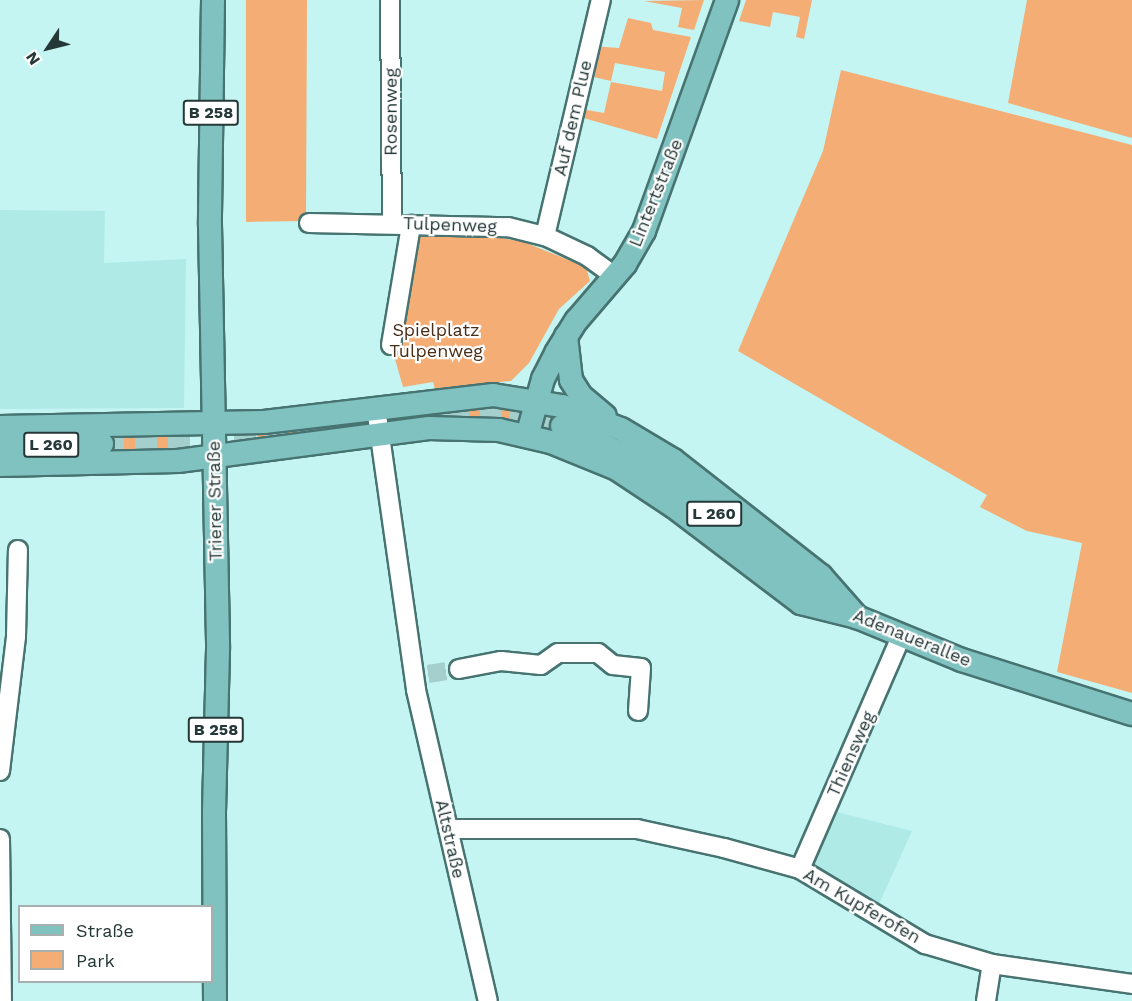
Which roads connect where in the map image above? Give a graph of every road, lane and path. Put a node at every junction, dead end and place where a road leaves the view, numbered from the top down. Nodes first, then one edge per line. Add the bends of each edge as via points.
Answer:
1 (213, 0) edge
2 (390, 0) edge
3 (601, 0) edge
4 (727, 0) edge
5 (309, 223) dead end
6 (392, 223) junction
7 (411, 225) junction
8 (544, 236) junction
9 (615, 276) junction
10 (566, 336) junction
11 (391, 345) dead end
12 (537, 401) junction
13 (376, 408) junction
14 (213, 420) junction
15 (562, 426) tunnel mouth
16 (0, 427) edge
17 (621, 429) junction
18 (380, 434) junction
19 (527, 436) junction
20 (102, 444) tunnel mouth
21 (0, 445) edge
22 (214, 457) junction
23 (0, 465) edge
24 (18, 550) dead end
25 (857, 617) junction
26 (901, 637) junction
27 (459, 669) tunnel mouth
28 (638, 711) dead end
29 (1132, 714) edge
30 (2, 737) edge
31 (0, 771) edge
32 (448, 829) junction
33 (0, 839) edge
34 (800, 869) junction
35 (992, 964) junction
36 (1132, 984) edge
37 (2, 1001) edge
38 (215, 1001) edge
39 (488, 1001) edge
40 (986, 1001) edge

1 - 14 main road, Trierer Straße / B 258
2 - 6 street, Rosenweg
3 - 8 street, Auf dem Plue
4 - 9 main road, Lintertstraße via 644,231
5 - 6 street, Tulpenweg
6 - 7 street, Tulpenweg
7 - 8 street, Tulpenweg via 483,224
7 - 11 street
8 - 9 street, Tulpenweg
9 - 10 main road, Lintertstraße
10 - 12 main road, Lintertstraße
10 - 17 main road via 566,356 574,387
12 - 13 main road via 493,395 459,396
12 - 17 main road
12 - 19 main road, Lintertstraße
13 - 14 main road via 264,422
13 - 18 street, Altstraße
14 - 16 main road
14 - 22 main road, Trierer Straße / B 258
15 - 25 main road, Adenauerallee / L 260 via 646,465 793,577
17 - 25 main road via 673,460 821,576
18 - 19 main road via 460,426
18 - 22 main road
18 - 32 street, Altstraße
19 - 25 main road via 584,454 645,486 801,603
20 - 21 main road, L 260
22 - 23 main road
22 - 38 main road, Trierer Straße / B 258 via 218,649
24 - 30 street via 16,636
25 - 26 main road, Adenauerallee / L 260
26 - 29 main road, Adenauerallee / L 260
26 - 34 street, Thiensweg
27 - 28 street via 501,661 541,665 558,652 597,653 613,665 641,668
30 - 31 street
32 - 34 street, Am Kupferofen via 637,829
32 - 39 street, Altstraße
33 - 37 street
34 - 35 street, Am Kupferofen via 925,944
35 - 36 street, Am Kupferofen
35 - 40 street

